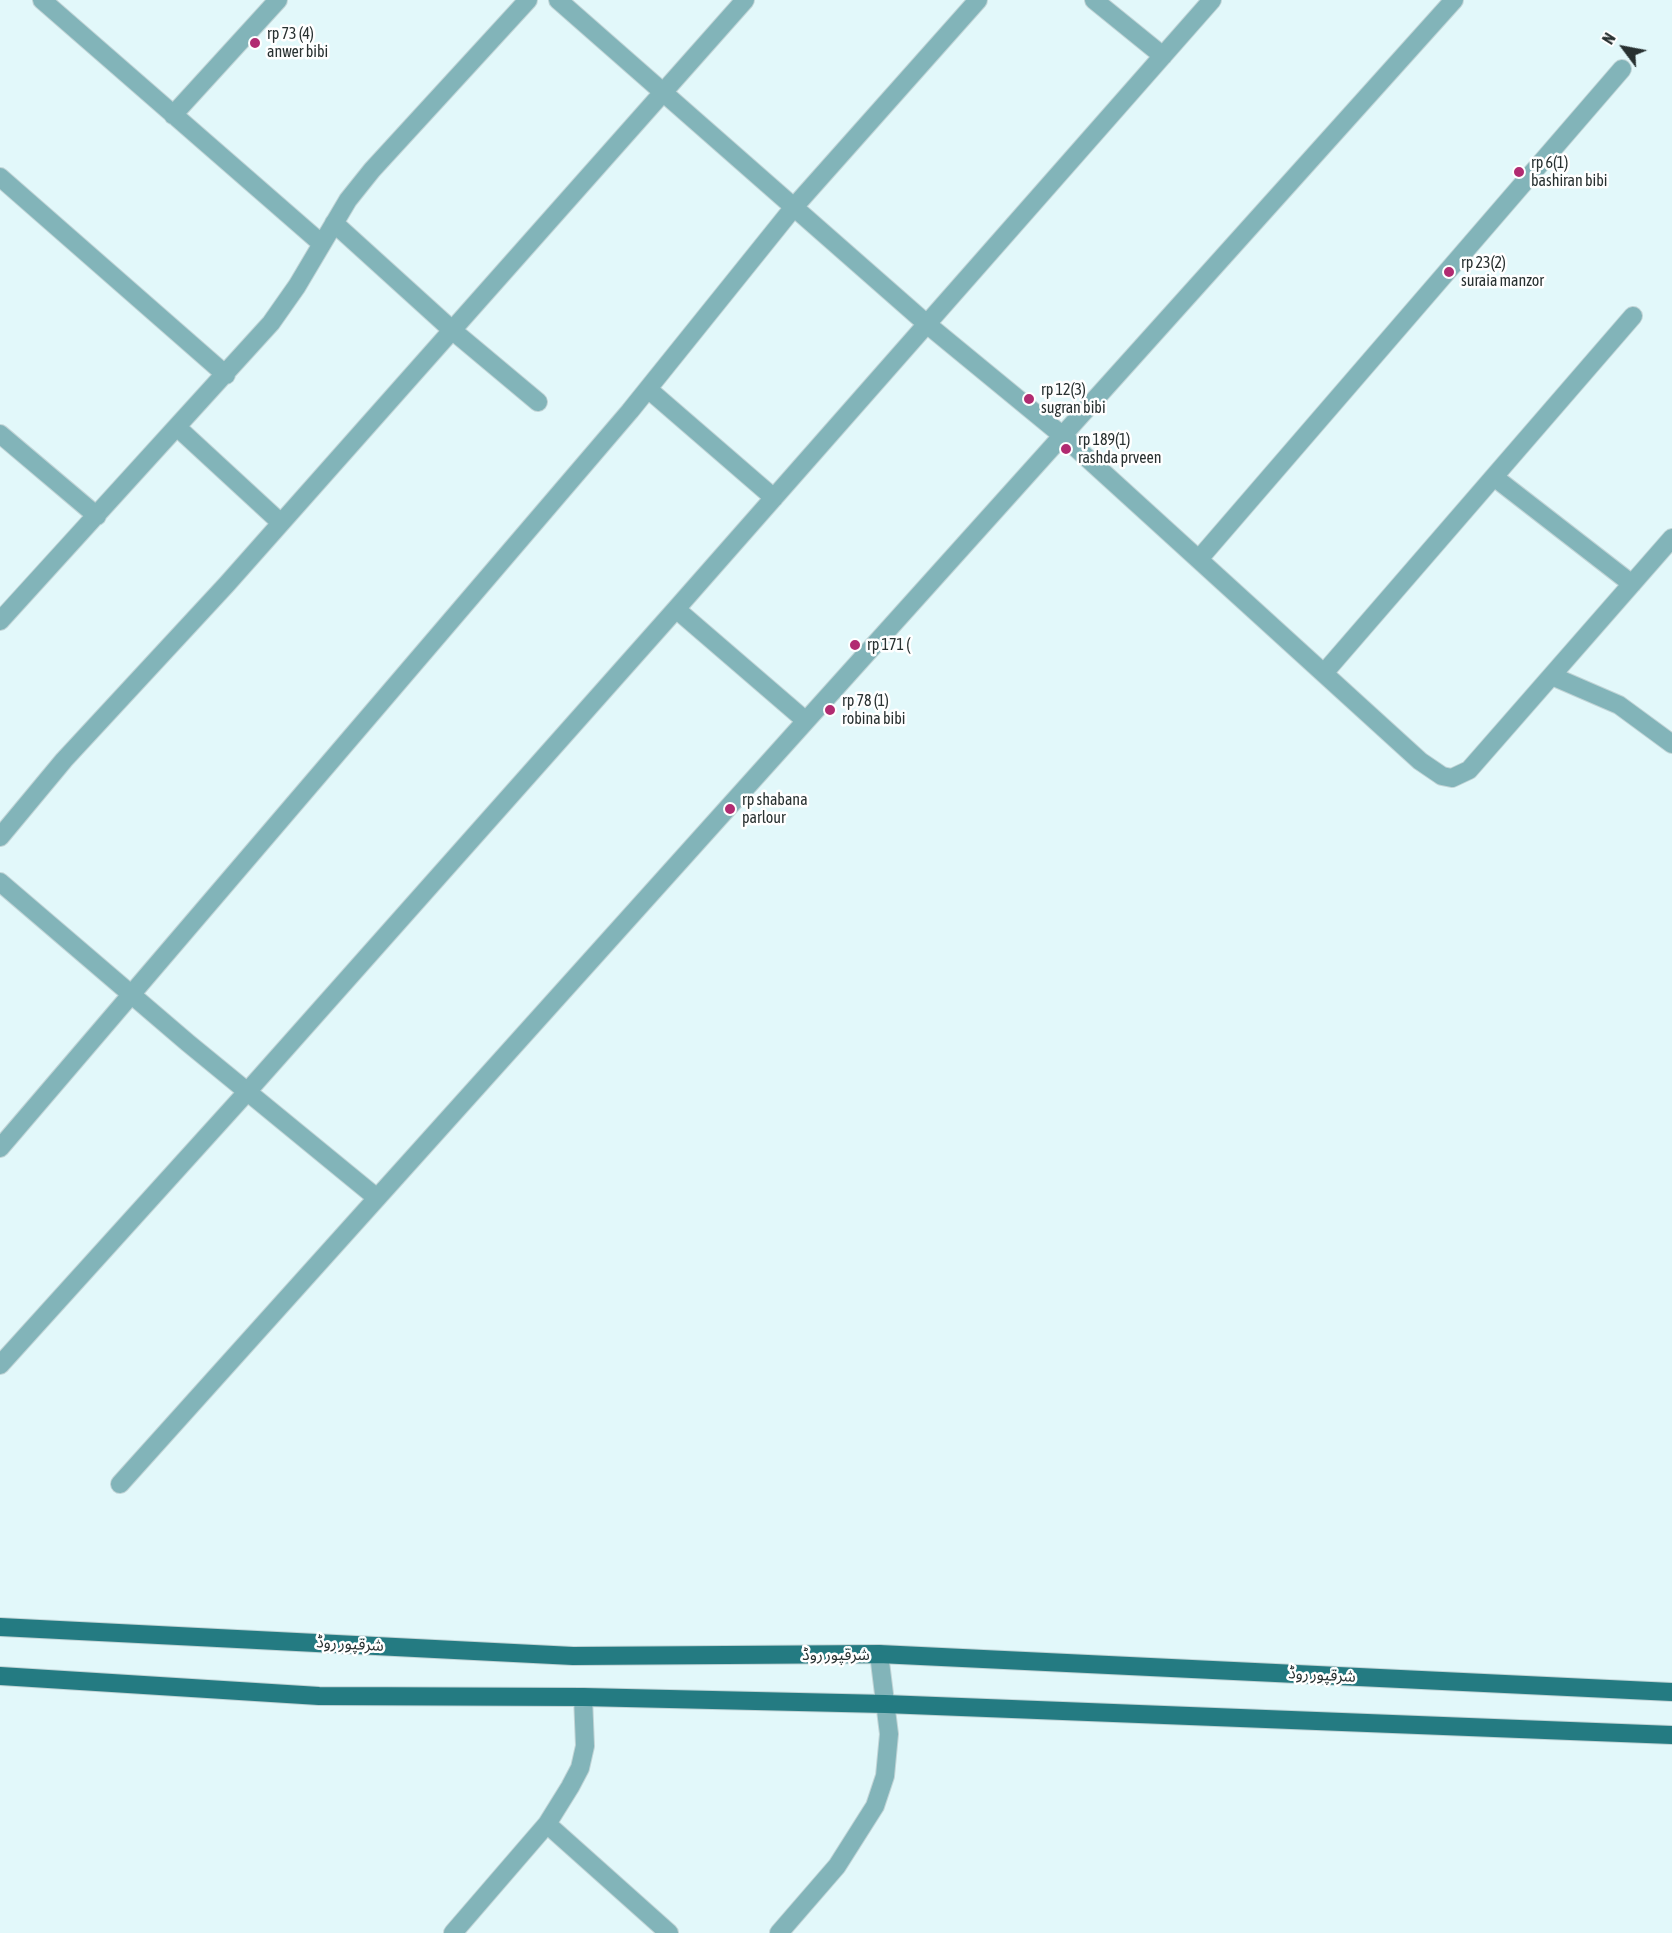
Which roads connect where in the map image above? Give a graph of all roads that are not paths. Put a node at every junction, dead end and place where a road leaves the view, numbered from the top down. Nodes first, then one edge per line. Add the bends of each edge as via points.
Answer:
1 (42, 0) edge
2 (278, 0) edge
3 (528, 0) edge
4 (558, 0) edge
5 (745, 0) edge
6 (978, 0) edge
7 (1094, 0) edge
8 (1212, 0) edge
9 (1454, 0) edge
10 (1162, 56) junction
11 (1622, 69) dead end
12 (663, 92) junction
13 (173, 116) junction
14 (0, 177) edge
15 (794, 207) junction
16 (334, 223) junction
17 (322, 244) junction
18 (1633, 316) dead end
19 (928, 325) junction
20 (452, 330) junction
21 (226, 375) junction
22 (648, 389) junction
23 (538, 402) dead end
24 (178, 428) junction
25 (0, 434) edge
26 (1063, 436) junction
27 (1494, 477) junction
28 (774, 498) junction
29 (97, 516) junction
30 (281, 523) junction
31 (1672, 538) edge
32 (1199, 559) junction
33 (1632, 584) junction
34 (676, 609) junction
35 (0, 621) edge
36 (1324, 673) junction
37 (1552, 676) junction
38 (806, 721) junction
39 (1672, 744) edge
40 (0, 837) edge
41 (0, 882) edge
42 (131, 995) junction
43 (247, 1092) junction
44 (0, 1148) edge
45 (377, 1198) junction
46 (0, 1365) edge
47 (120, 1484) dead end
48 (0, 1627) edge
49 (879, 1654) junction
50 (0, 1676) edge
51 (1672, 1692) edge
52 (583, 1697) junction
53 (885, 1704) junction
54 (1672, 1735) edge
55 (546, 1824) junction
56 (453, 1933) edge
57 (669, 1933) edge
58 (779, 1933) edge

1 - 13 street
2 - 13 street
3 - 16 street via 372,170
4 - 12 street
5 - 12 street
6 - 15 street
7 - 10 street
8 - 10 street
9 - 26 street
10 - 19 street
11 - 32 street
12 - 15 street
12 - 20 street
13 - 17 street
14 - 21 street
15 - 19 street
15 - 22 street
16 - 17 street
16 - 20 street
17 - 21 street via 271,323
18 - 27 street
19 - 26 street
19 - 28 street
20 - 23 street
20 - 30 street
21 - 24 street
22 - 28 street
22 - 42 street
24 - 29 street
24 - 30 street
25 - 29 street
26 - 32 street
26 - 38 street
27 - 33 street
27 - 36 street
28 - 34 street
29 - 35 street
30 - 40 street via 64,760
31 - 33 street
32 - 36 street
33 - 37 street
34 - 38 street
34 - 43 street
36 - 37 street via 1420,761 1452,778 1469,770
37 - 39 street via 1619,705
38 - 45 street
41 - 42 street
42 - 43 street
42 - 44 street
43 - 45 street
43 - 46 street
45 - 47 street
48 - 49 main road, شرقپور روڈ via 573,1656
49 - 51 main road, شرقپور روڈ
49 - 53 street
50 - 52 main road via 319,1696
52 - 53 main road
52 - 55 street via 586,1731 580,1768
53 - 54 main road
53 - 58 street via 889,1734 885,1776 875,1806 837,1866
55 - 56 street
55 - 57 street

